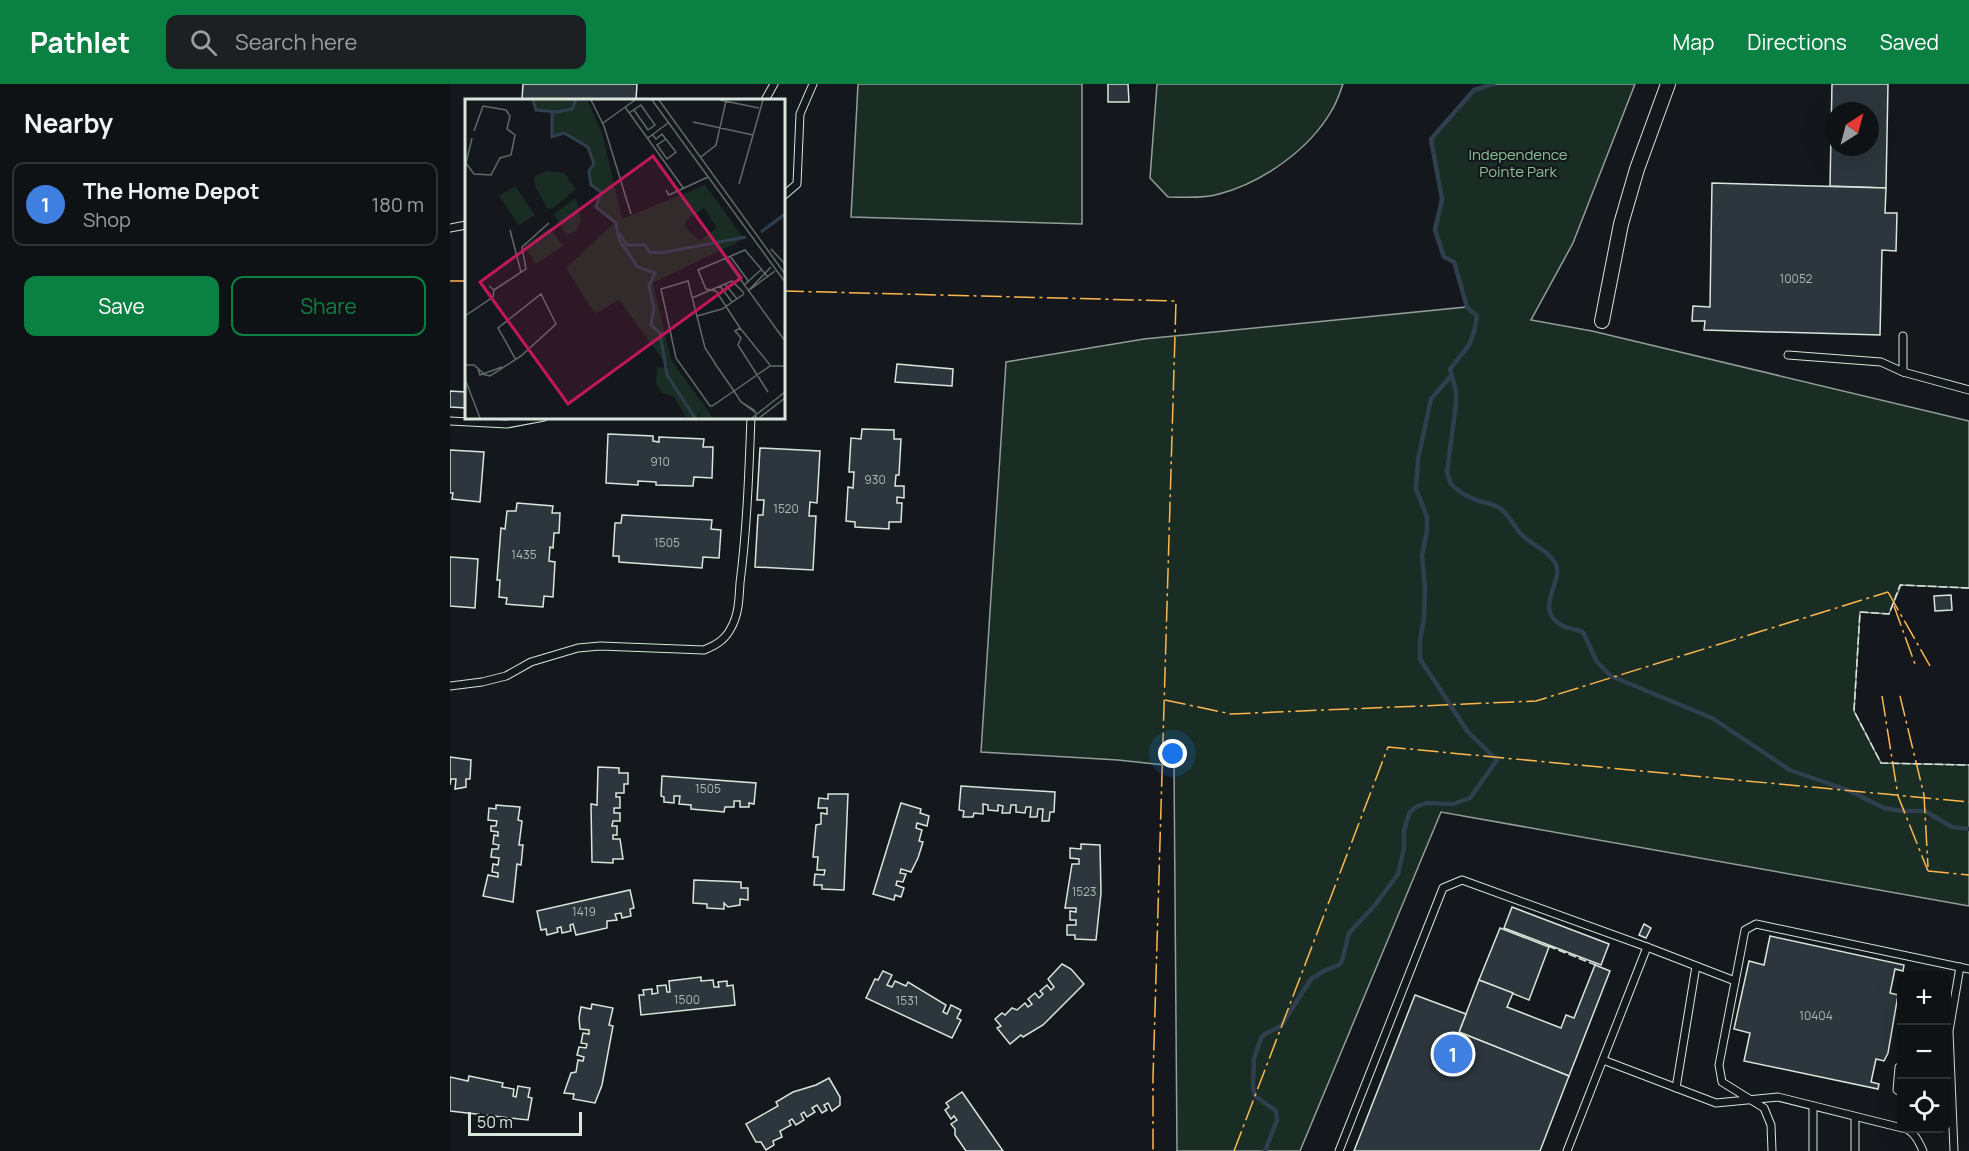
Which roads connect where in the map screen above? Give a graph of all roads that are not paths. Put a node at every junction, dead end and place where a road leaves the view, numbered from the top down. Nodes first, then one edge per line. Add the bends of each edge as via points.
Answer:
1 (774, 84) edge
2 (813, 84) edge
3 (1668, 84) edge
4 (766, 99) edge
5 (784, 195) edge
6 (465, 225) edge
7 (450, 228) edge
8 (1602, 321) dead end
9 (1903, 336) dead end
10 (1788, 355) dead end
11 (1903, 372) junction
12 (1969, 390) edge
13 (539, 418) edge
14 (751, 418) edge
15 (450, 421) edge
16 (450, 686) edge
17 (1647, 947) junction
18 (1696, 966) junction
19 (1960, 967) junction
20 (1969, 969) edge
21 (1735, 981) junction
22 (1950, 1025) edge
23 (1603, 1060) junction
24 (1949, 1079) edge
25 (1676, 1088) junction
26 (1750, 1100) junction
27 (1813, 1106) junction
28 (1855, 1118) junction
29 (1897, 1127) edge
30 (1910, 1133) edge
31 (1339, 1151) edge
32 (1567, 1151) edge
33 (1772, 1151) edge
34 (1813, 1151) edge
35 (1855, 1151) edge
36 (1923, 1151) edge
37 (1954, 1151) edge

1 - 4 lane
2 - 5 lane via 800,114 797,184
3 - 8 street via 1621,224
6 - 7 lane
9 - 11 lane
10 - 11 lane via 1881,362
11 - 12 lane
13 - 15 lane via 507,424
14 - 16 lane via 737,613 725,638 704,650 578,648 531,663 506,676
17 - 18 lane
17 - 23 lane
17 - 31 lane via 1462,880 1443,888
18 - 21 lane
18 - 25 lane
19 - 20 lane
19 - 21 lane via 1756,924 1745,930
19 - 22 lane
21 - 26 lane via 1719,1065 1722,1082
23 - 25 lane
23 - 32 lane
24 - 37 lane
25 - 26 lane via 1716,1103
26 - 27 lane via 1778,1097
26 - 33 lane via 1764,1108 1771,1125
27 - 28 lane
27 - 34 lane
28 - 29 lane
28 - 35 lane
30 - 36 lane

